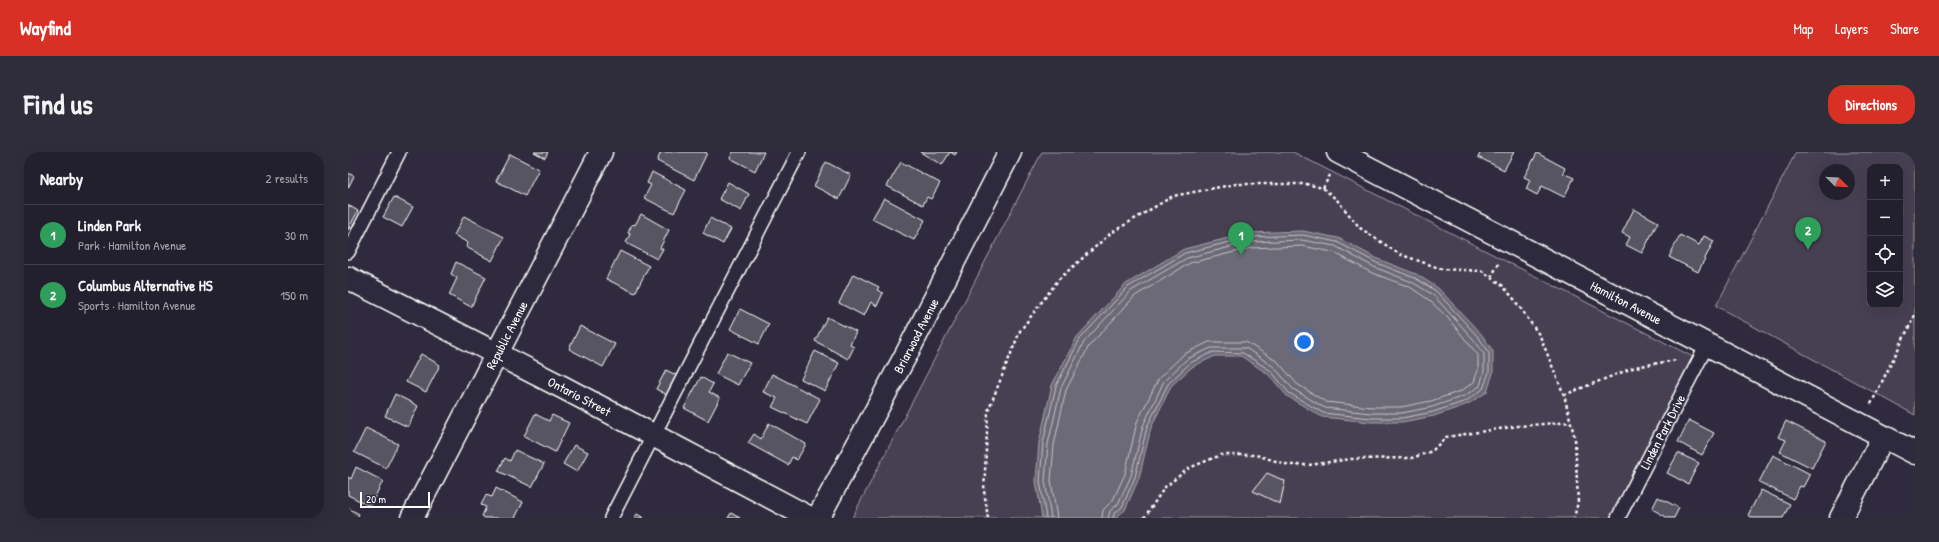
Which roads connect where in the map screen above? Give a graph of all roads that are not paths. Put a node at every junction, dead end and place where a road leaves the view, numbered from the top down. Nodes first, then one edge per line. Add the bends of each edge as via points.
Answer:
1 (399, 152) edge
2 (601, 152) edge
3 (799, 152) edge
4 (1010, 152) edge
5 (1338, 152) edge
6 (348, 252) edge
7 (348, 278) edge
8 (1707, 345) junction
9 (496, 353) junction
10 (653, 435) junction
11 (1883, 437) junction
12 (1915, 453) edge
13 (412, 518) edge
14 (611, 518) edge
15 (810, 518) edge
16 (818, 518) edge
17 (1618, 518) edge
18 (1841, 518) edge

1 - 6 lane
2 - 9 street, Republic Avenue
3 - 10 lane
4 - 16 street, Briarwood Avenue
5 - 8 street, Hamilton Avenue
7 - 9 street, Ontario Street
8 - 11 street, Hamilton Avenue
8 - 17 lane, Linden Park Drive
9 - 10 street, Ontario Street
9 - 13 street, Republic Avenue
10 - 14 lane
10 - 15 street, Ontario Street
11 - 12 street, Hamilton Avenue
11 - 18 street

